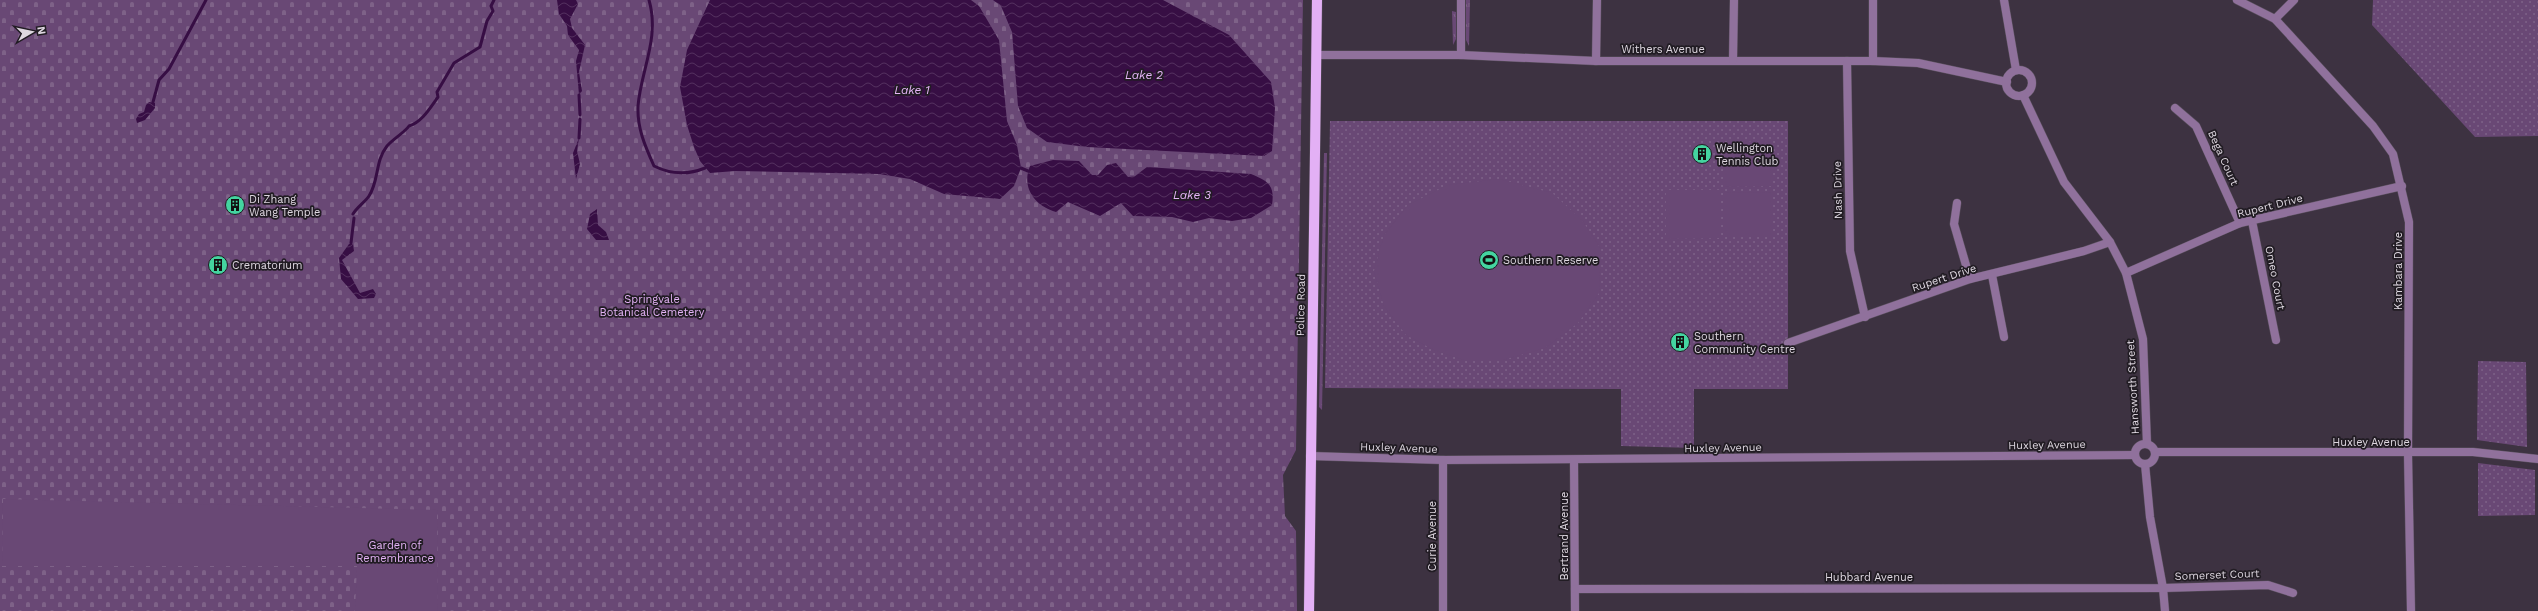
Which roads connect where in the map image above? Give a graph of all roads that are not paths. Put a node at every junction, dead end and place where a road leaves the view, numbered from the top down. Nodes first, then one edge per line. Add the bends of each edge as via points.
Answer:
1 (1317, 0) edge
2 (1461, 0) edge
3 (1597, 0) edge
4 (1734, 0) edge
5 (1873, 0) edge
6 (2004, 0) edge
7 (2237, 0) edge
8 (2294, 0) edge
9 (2275, 19) junction
10 (1317, 55) junction
11 (1461, 55) junction
12 (1733, 60) junction
13 (1596, 61) junction
14 (1847, 61) junction
15 (1873, 61) junction
16 (2016, 70) junction
17 (2007, 82) junction
18 (2023, 95) junction
19 (2175, 108) dead end
20 (2402, 186) junction
21 (1957, 203) dead end
22 (2252, 221) junction
23 (2240, 223) junction
24 (2110, 242) junction
25 (2126, 273) junction
26 (1992, 275) junction
27 (1970, 279) junction
28 (1865, 317) junction
29 (2004, 337) dead end
30 (2276, 340) dead end
31 (1788, 343) dead end
32 (2147, 444) junction
33 (2155, 452) junction
34 (2408, 454) junction
35 (2135, 455) junction
36 (1310, 456) junction
37 (2538, 459) edge
38 (1442, 460) junction
39 (1574, 460) junction
40 (2144, 464) junction
41 (1575, 588) junction
42 (2163, 588) junction
43 (2293, 593) dead end
44 (1309, 611) edge
45 (1443, 611) edge
46 (1575, 611) edge
47 (2164, 611) edge
48 (2411, 611) edge

1 - 10 main road, Police Road
2 - 11 street
3 - 13 street
4 - 12 street
5 - 15 street
6 - 16 street
7 - 9 street, Kambara Drive
8 - 9 street
9 - 20 street, Kambara Drive via 2373,126 2393,154
10 - 11 street, Withers Avenue
10 - 36 main road, Police Road
11 - 13 street, Withers Avenue
12 - 13 street, Withers Avenue
12 - 14 street, Withers Avenue
14 - 15 street, Withers Avenue
14 - 28 street, Nash Drive via 1850,251
15 - 17 street, Withers Avenue via 1918,63
16 - 17 street via 2010,74
16 - 18 street via 2025,71 2031,79 2031,88
17 - 18 street via 2011,92
18 - 24 street, Hansworth Street via 2064,182
19 - 23 street, Bega Court via 2196,126
20 - 22 street, Rupert Drive
20 - 34 street, Kambara Drive via 2409,222
21 - 27 street via 1954,224
22 - 23 street, Rupert Drive
22 - 30 street, Omeo Court
23 - 25 street, Rupert Drive
24 - 25 street, Hansworth Street
24 - 26 street, Rupert Drive
25 - 32 street, Hansworth Street via 2143,339
26 - 27 street, Rupert Drive
26 - 29 street
27 - 28 street, Rupert Drive
28 - 31 street, Rupert Drive
32 - 33 street via 2152,446
32 - 35 street via 2137,447
33 - 34 street, Huxley Avenue
33 - 40 street via 2151,462
34 - 37 street, Huxley Avenue via 2473,452
34 - 48 street, Kambara Drive
35 - 39 street, Huxley Avenue
35 - 40 street via 2138,461
36 - 38 street, Huxley Avenue
36 - 44 main road, Police Road
38 - 39 street, Huxley Avenue
38 - 45 street, Curie Avenue
39 - 41 street, Bertrand Avenue
40 - 42 street via 2150,517
41 - 42 street, Hubbard Avenue
41 - 46 street, Bertrand Avenue
42 - 43 street, Somerset Court via 2268,585
42 - 47 street

